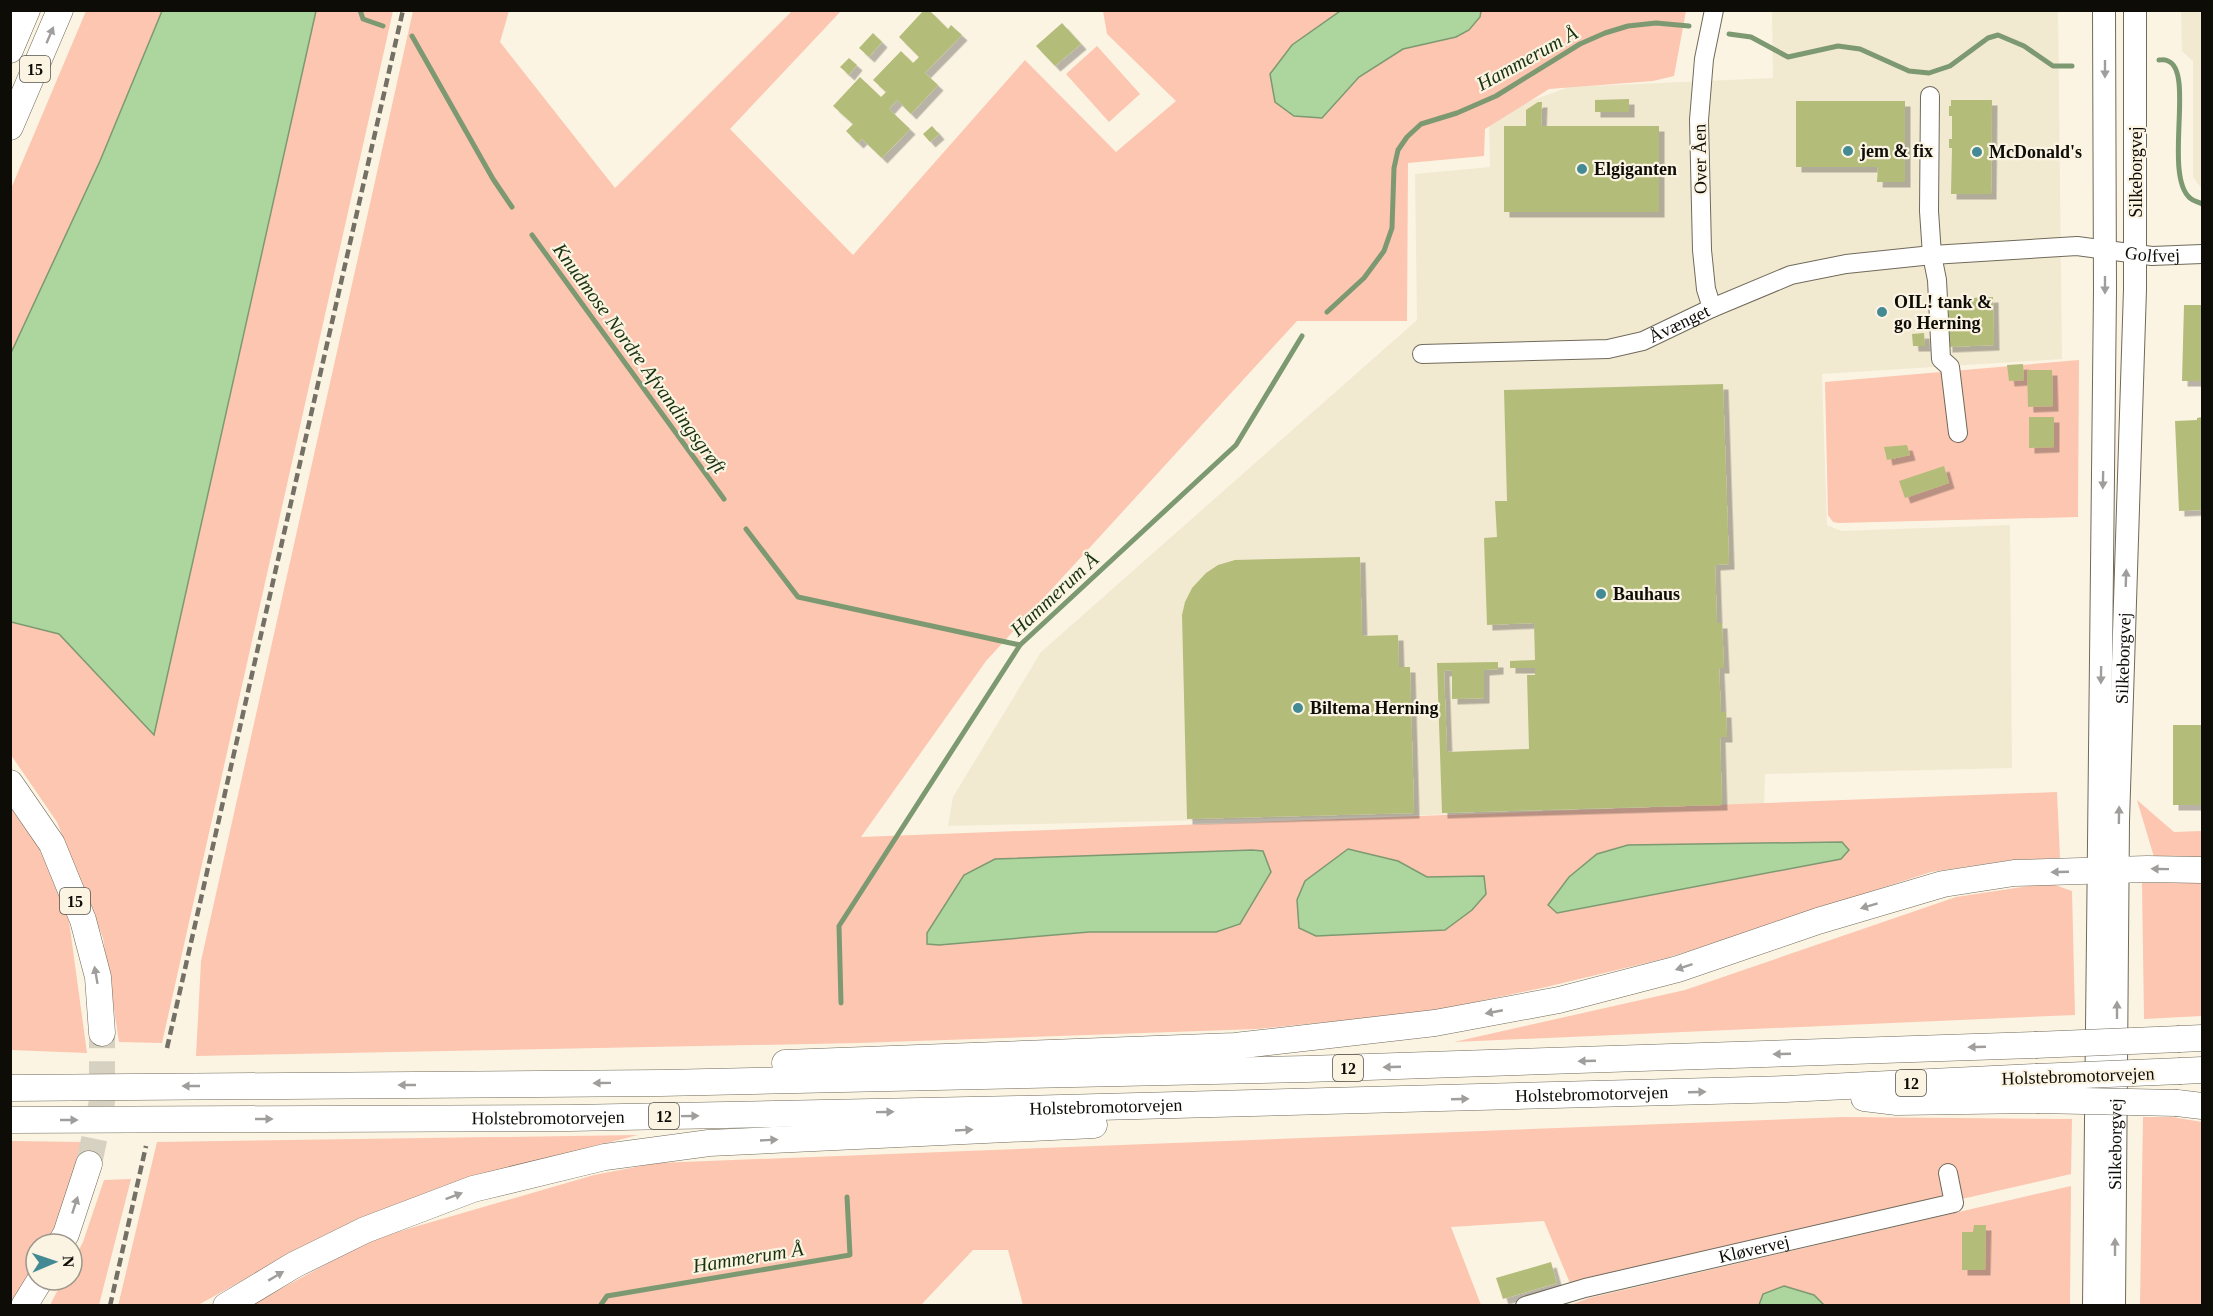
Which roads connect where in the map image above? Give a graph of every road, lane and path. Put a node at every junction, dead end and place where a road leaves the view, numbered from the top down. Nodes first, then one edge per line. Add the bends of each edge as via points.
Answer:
1 (27, 10) edge
2 (60, 10) edge
3 (1714, 10) edge
4 (2104, 10) edge
5 (2135, 10) edge
6 (10, 50) edge
7 (1930, 96) dead end
8 (10, 127) edge
9 (2105, 250) junction
10 (2135, 254) junction
11 (2202, 254) edge
12 (1932, 255) junction
13 (1712, 308) junction
14 (1422, 354) dead end
15 (1958, 433) dead end
16 (10, 783) edge
17 (2108, 870) junction
18 (2202, 870) edge
19 (102, 1033) tunnel mouth
20 (2191, 1038) edge
21 (2192, 1071) edge
22 (661, 1083) junction
23 (10, 1088) edge
24 (2036, 1089) junction
25 (1318, 1103) junction
26 (2202, 1106) edge
27 (10, 1120) edge
28 (88, 1164) tunnel mouth
29 (1948, 1173) dead end
30 (67, 1232) edge
31 (32, 1292) edge
32 (24, 1305) edge
33 (226, 1305) edge
34 (1525, 1305) edge
35 (2094, 1305) edge
36 (2114, 1305) edge

1 - 6 highway, 15
8 -> 2 highway, 15
3 - 13 street, Over Åen via 1704,59 1699,120 1702,250
4 -> 9 main road, Silkeborgvej
5 - 10 main road, Silkeborgvej
7 - 12 street via 1928,183
9 - 10 street, Golfvej
9 - 12 street, Åvænget via 2077,246
9 -> 17 main road, Silkeborgvej
10 - 11 street, Golfvej
17 -> 10 main road, Silkeborgvej
12 - 13 street, Åvænget via 1846,264 1791,275
12 - 15 street via 1941,359 1950,368
13 - 14 street, Åvænget via 1643,341 1600,350
19 -> 16 highway, 15 via 98,977 83,920 52,844
18 -> 17 highway
17 -> 22 highway via 2014,873 1943,884 1678,969 1559,1000 1436,1023 1234,1046 752,1064
17 - 35 main road, Silkeborgvej
36 -> 17 main road, Silkeborgvej
20 -> 22 highway, Holstebromotorvejen / 12, bridge via 1331,1069
21 - 24 highway, Holstebromotorvejen, bridge
22 -> 23 highway, Holstebromotorvejen / 12
25 -> 24 highway, Holstebromotorvejen / 12 via 1786,1089 1897,1102
24 - 26 highway, bridge
27 -> 25 highway, Holstebromotorvejen / 12 via 570,1118
33 -> 25 highway via 365,1230 473,1189 605,1157 709,1143 1217,1119
30 -> 28 highway
29 - 34 street, Kløvervej via 1954,1203
31 - 32 highway

